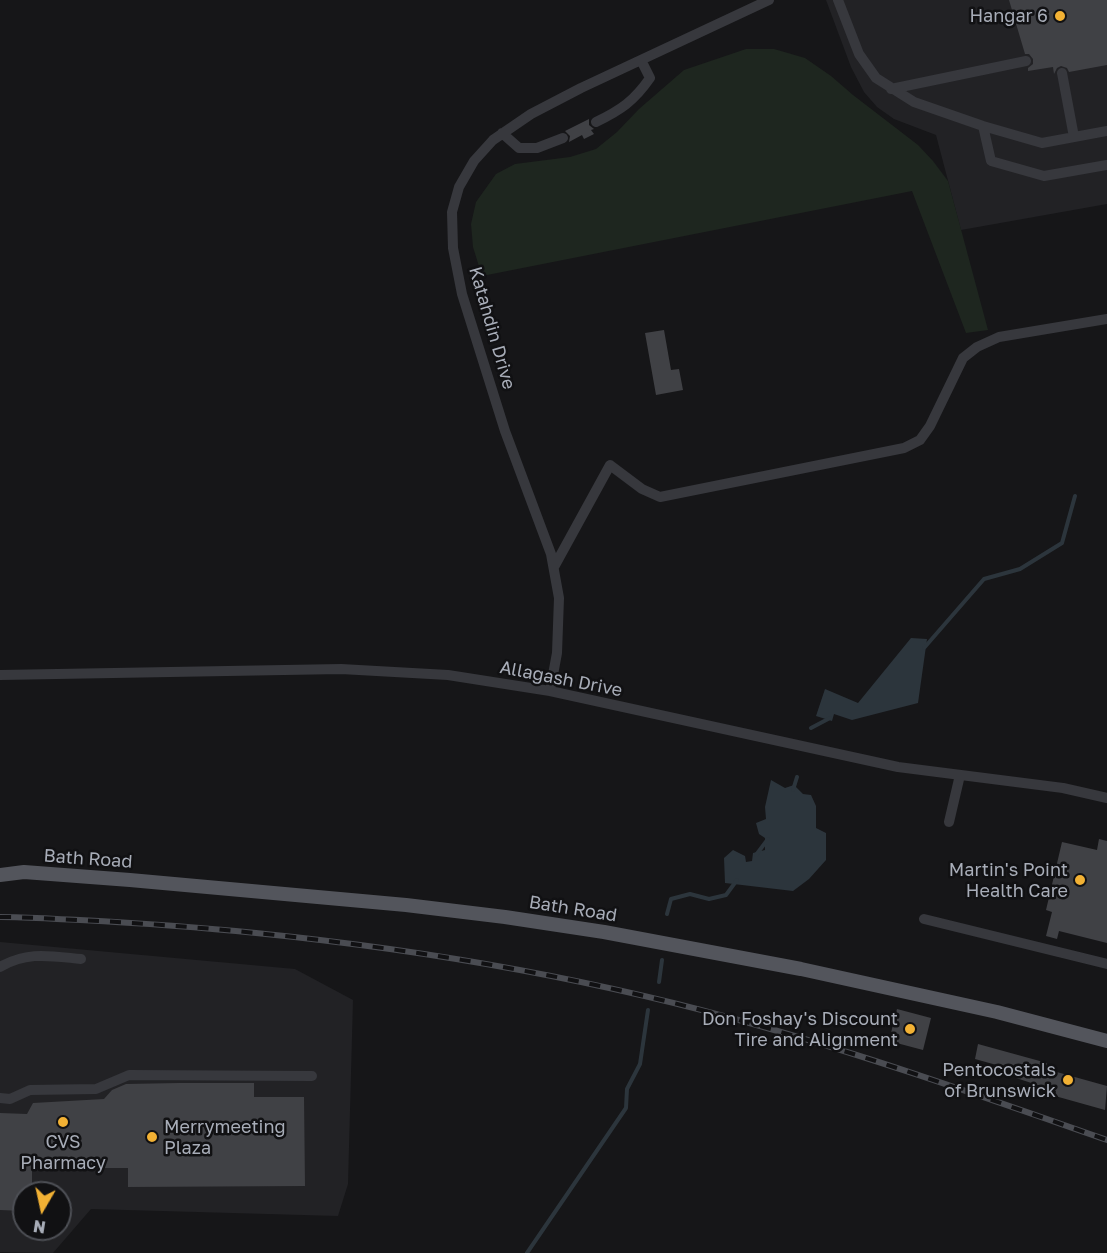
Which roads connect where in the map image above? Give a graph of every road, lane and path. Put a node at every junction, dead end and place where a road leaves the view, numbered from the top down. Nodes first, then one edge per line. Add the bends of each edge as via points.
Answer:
1 (769, 0) edge
2 (838, 0) edge
3 (641, 60) junction
4 (1026, 61) dead end
5 (1062, 73) dead end
6 (891, 89) junction
7 (596, 122) dead end
8 (983, 126) junction
9 (1107, 131) edge
10 (502, 133) junction
11 (1074, 137) junction
12 (562, 138) dead end
13 (1107, 165) edge
14 (1107, 318) edge
15 (554, 567) junction
16 (0, 675) edge
17 (550, 692) junction
18 (960, 775) junction
19 (1107, 798) edge
20 (949, 822) dead end
21 (0, 866) edge
22 (24, 872) junction
23 (0, 875) edge
24 (924, 919) dead end
25 (81, 958) dead end
26 (1107, 964) edge
27 (0, 967) edge
28 (1107, 1041) edge
29 (312, 1076) dead end
30 (0, 1098) edge

1 - 3 street, Katahdin Drive
2 - 6 street via 859,54 876,78
3 - 7 street via 650,78 627,106
3 - 10 street, Katahdin Drive via 541,109
4 - 6 street
5 - 11 street
6 - 8 street via 914,102
8 - 11 street via 1042,143
8 - 13 street via 991,161 1044,176
9 - 11 street
10 - 12 street via 519,148 537,148
10 - 15 street, Katahdin Drive via 474,161 459,186 452,212 453,248 462,294
14 - 15 street via 999,337 977,347 963,358 920,440 904,448 660,497 610,465
15 - 17 street, Katahdin Drive via 559,598 557,653
16 - 17 street, Allagash Drive via 341,669 448,675
17 - 18 street, Allagash Drive via 898,767
18 - 19 street, Allagash Drive via 1063,788
18 - 20 street
21 - 22 main road, Bath Road
22 - 23 main road, Bath Road
22 - 28 main road, Bath Road via 406,905 604,932 801,969 1007,1014
24 - 26 street
25 - 27 street via 26,956
29 - 30 street via 129,1075 96,1089 30,1089 10,1099

